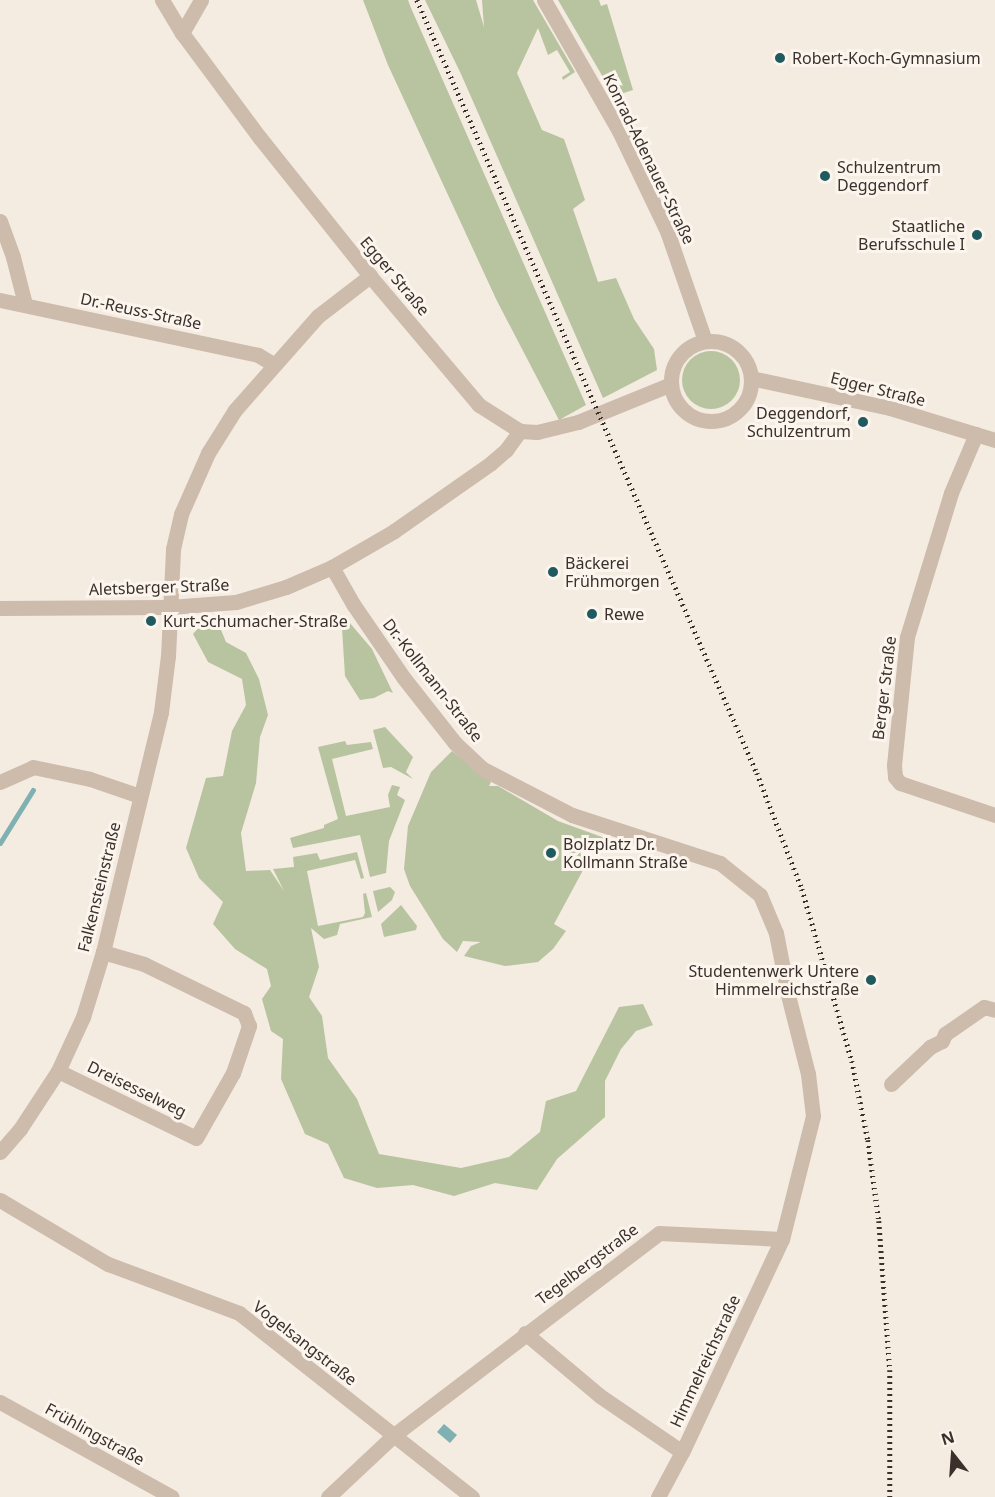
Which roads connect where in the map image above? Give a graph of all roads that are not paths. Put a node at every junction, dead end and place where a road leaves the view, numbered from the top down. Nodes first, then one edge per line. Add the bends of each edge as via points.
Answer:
1 (162, 0) edge
2 (201, 0) edge
3 (544, 0) edge
4 (182, 33) junction
5 (0, 221) edge
6 (370, 276) junction
7 (0, 300) edge
8 (25, 304) junction
9 (705, 341) junction
10 (273, 364) junction
11 (751, 378) junction
12 (671, 384) junction
13 (520, 431) junction
14 (976, 434) junction
15 (995, 440) edge
16 (332, 567) junction
17 (169, 607) junction
18 (0, 608) edge
19 (0, 782) edge
20 (140, 796) junction
21 (995, 815) edge
22 (103, 952) junction
23 (995, 1010) edge
24 (58, 1071) junction
25 (891, 1084) dead end
26 (0, 1152) edge
27 (0, 1200) edge
28 (782, 1239) junction
29 (525, 1333) junction
30 (0, 1402) edge
31 (394, 1436) junction
32 (682, 1452) junction
33 (172, 1497) edge
34 (328, 1497) edge
35 (472, 1497) edge
36 (658, 1497) edge

1 - 4 street, Egger Straße
2 - 4 street
3 - 9 street, Konrad-Adenauer-Straße via 619,131 667,231
4 - 6 street, Egger Straße
5 - 8 street via 14,257
6 - 10 street via 318,315
6 - 13 street, Egger Straße via 479,405
7 - 8 street, Dr.-Reuss-Straße
8 - 10 street, Dr.-Reuss-Straße via 258,356
9 - 11 street via 718,341 741,354
9 - 12 street via 683,351 672,372
10 - 17 street via 235,410 208,453 181,514 173,549
11 - 12 street via 745,402 737,412 714,421 690,415 674,396
11 - 14 street, Egger Straße via 890,408
12 - 13 street via 552,430
13 - 16 street, Aletsberger Straße via 506,450 483,469 394,531
14 - 15 street, Egger Straße
14 - 21 street, Berger Straße via 951,493 907,638 894,765 900,783
16 - 17 street, Aletsberger Straße via 236,602
16 - 28 street, Dr.-Kollmann-Straße via 403,677 455,743 483,768 572,815 720,863 760,895 776,933 808,1074 813,1116
17 - 18 street, Aletsberger Straße
17 - 20 street, Falkensteinstraße via 161,712
19 - 20 street via 33,767 90,779
20 - 22 street, Falkensteinstraße
22 - 24 street, Falkensteinstraße via 83,1017
22 - 24 street, Dreisesselweg via 144,964 244,1013 249,1026 233,1073 196,1137
23 - 25 street via 984,1007 945,1034 942,1041 930,1047
24 - 26 street, Falkensteinstraße
27 - 31 street, Vogelsangstraße via 108,1264 239,1313
28 - 29 street, Tegelbergstraße via 659,1233
28 - 32 street, Himmelreichstraße
29 - 31 street, Tegelbergstraße
29 - 32 street via 600,1396
30 - 33 street, Frühlingstraße
31 - 34 street, Tegelbergstraße
31 - 35 street, Vogelsangstraße
32 - 36 street, Himmelreichstraße

